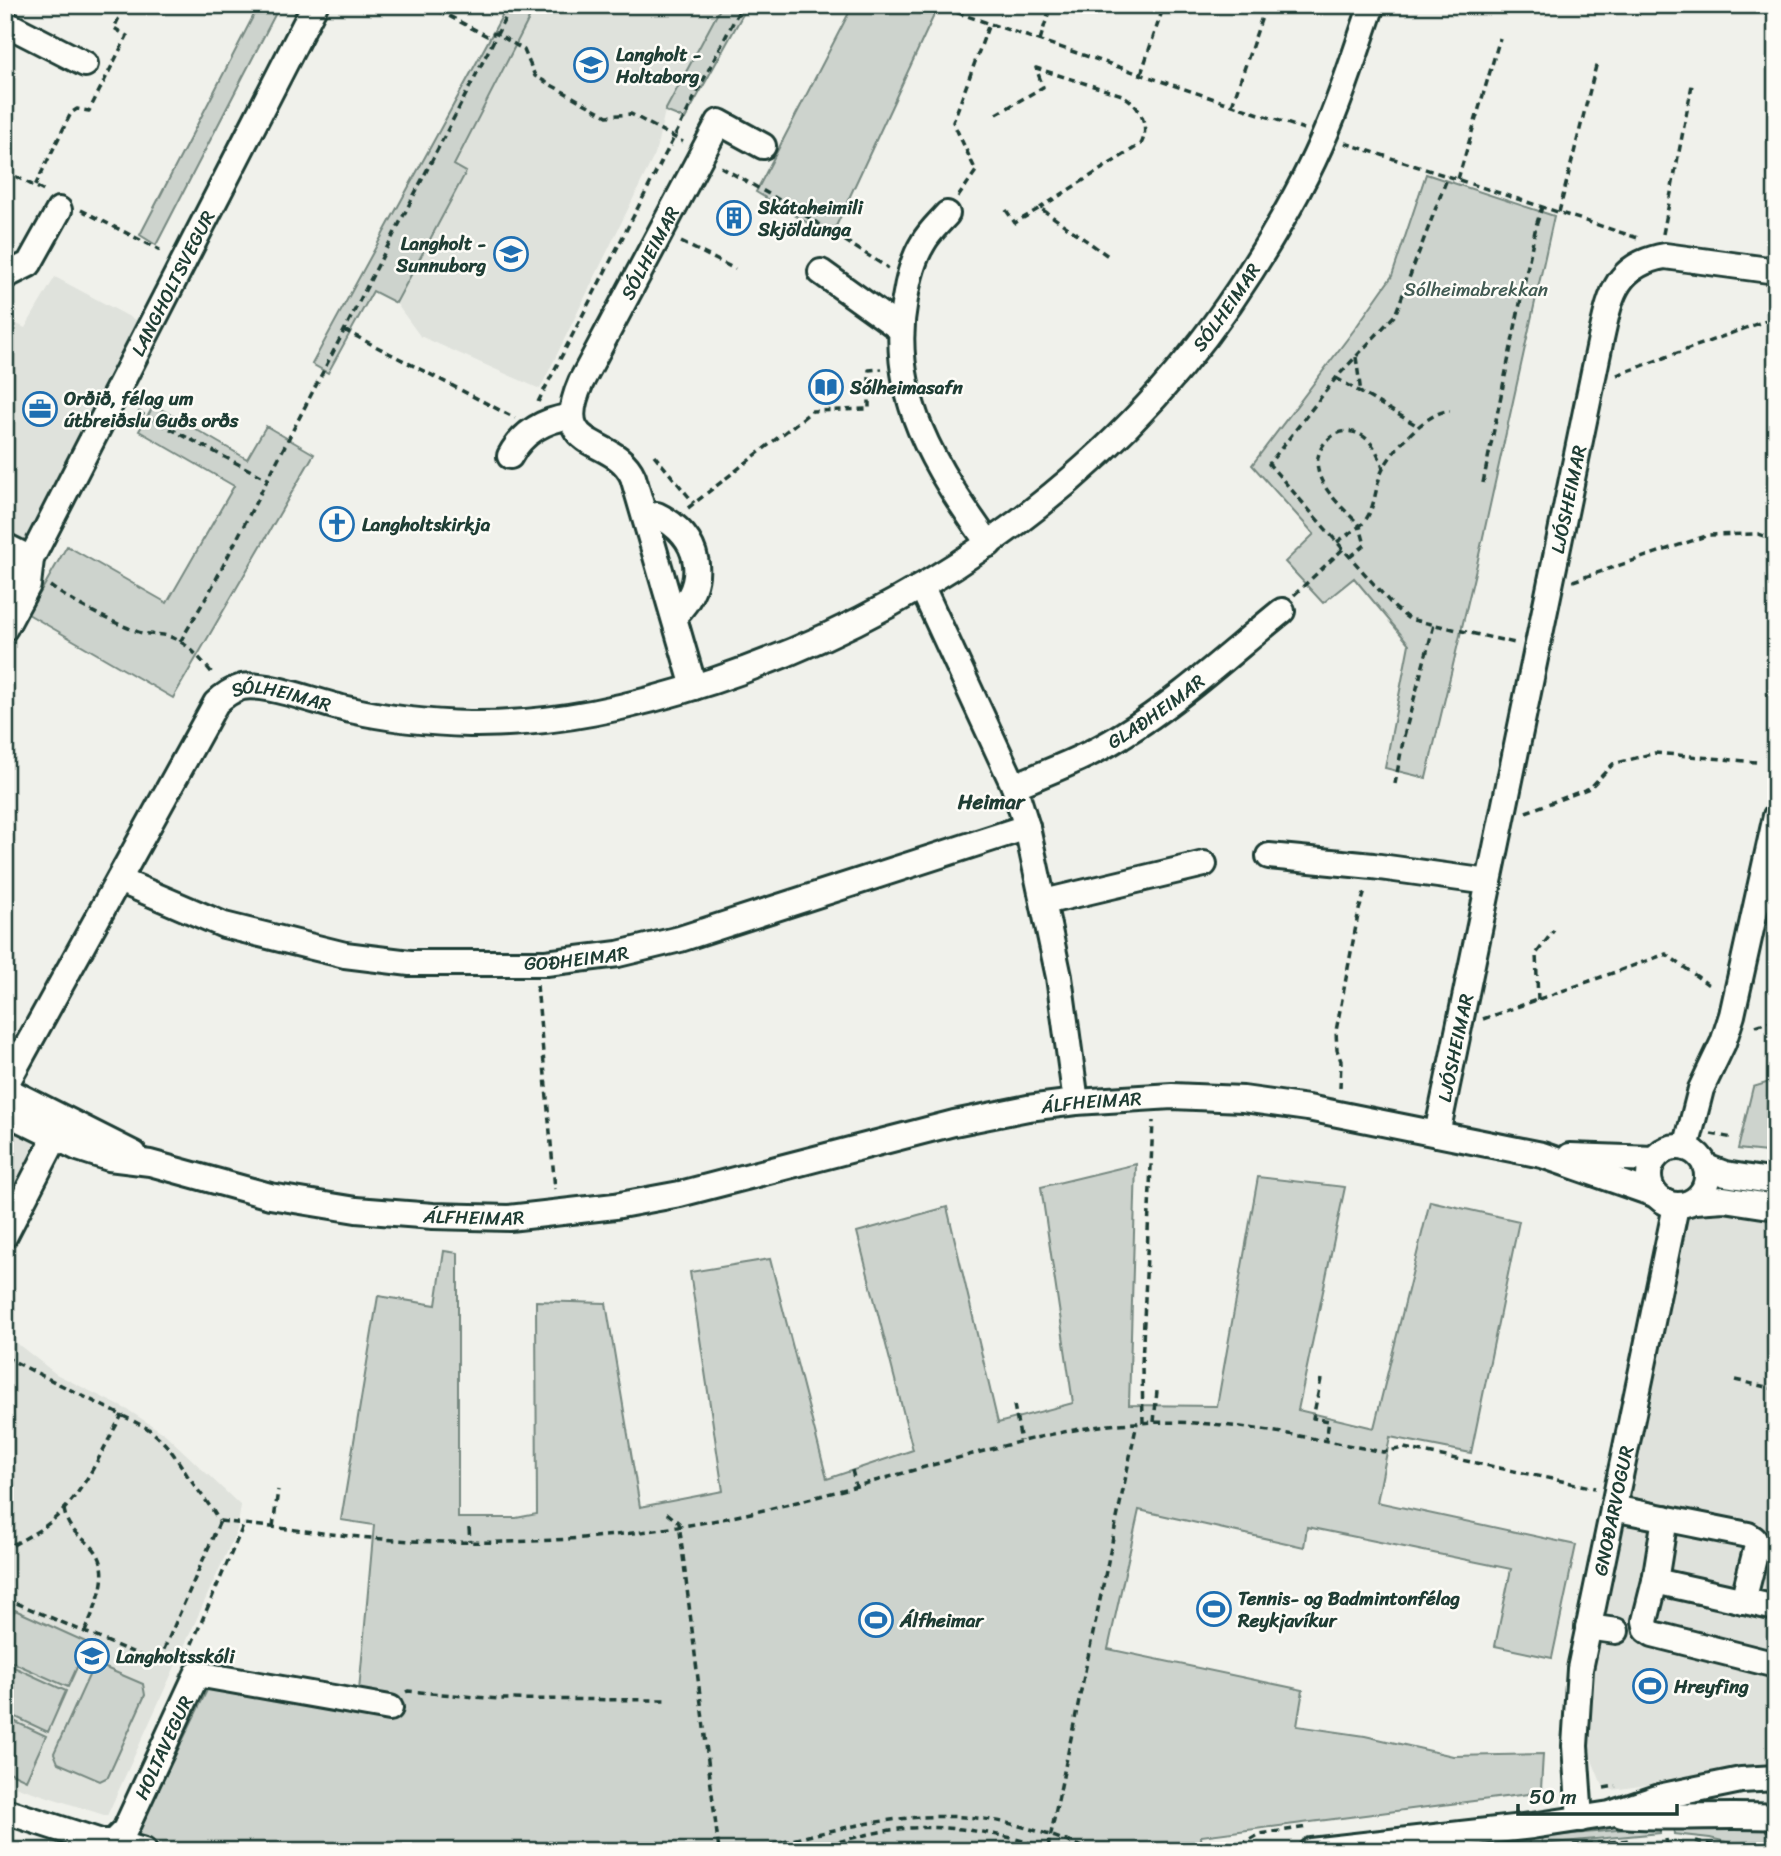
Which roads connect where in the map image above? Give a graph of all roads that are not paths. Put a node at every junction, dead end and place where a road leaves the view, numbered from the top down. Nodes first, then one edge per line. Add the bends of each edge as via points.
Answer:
1 (315, 5) edge
2 (1372, 5) edge
3 (5, 23) edge
4 (85, 64) dead end
5 (763, 146) dead end
6 (59, 210) dead end
7 (947, 214) road end
8 (1773, 260) edge
9 (821, 272) dead end
10 (5, 276) edge
11 (899, 328) junction
12 (572, 416) junction
13 (510, 456) dead end
14 (663, 518) road end
15 (989, 544) junction
16 (5, 546) edge
17 (31, 561) junction
18 (922, 587) junction
19 (5, 588) edge
20 (1282, 611) dead end
21 (674, 616) junction
22 (5, 628) edge
23 (694, 687) junction
24 (1014, 786) junction
25 (1776, 816) edge
26 (1027, 827) junction
27 (1269, 856) dead end
28 (1204, 864) dead end
29 (119, 880) junction
30 (1489, 882) junction
31 (1044, 902) junction
32 (5, 1088) edge
33 (1076, 1102) junction
34 (7, 1110) edge
35 (1437, 1134) junction
36 (55, 1138) junction
37 (1686, 1148) junction
38 (1542, 1155) junction
39 (1654, 1159) junction
40 (150, 1163) junction
41 (1706, 1167) junction
42 (1776, 1182) edge
43 (1654, 1194) junction
44 (1686, 1203) junction
45 (1776, 1207) edge
46 (5, 1235) edge
47 (1615, 1500) junction
48 (1665, 1518) junction
49 (1655, 1581) junction
50 (1743, 1601) junction
51 (1776, 1608) edge
52 (1588, 1627) junction
53 (1616, 1631) dead end
54 (1776, 1665) edge
55 (390, 1708) road end
56 (1776, 1778) edge
57 (5, 1811) edge
58 (1610, 1815) junction
59 (1776, 1817) edge
60 (1580, 1819) junction
61 (113, 1842) junction
62 (144, 1851) edge
63 (1311, 1851) edge

1 - 17 street, LANGHOLTSVEGUR
2 - 15 street, SÓLHEIMAR via 1304,180 1219,317 1160,391 1113,440 1033,512
3 - 4 street
5 - 12 street, SÓLHEIMAR via 719,122 696,151 661,231 581,382
6 - 10 street via 29,264
7 - 11 street via 923,243 908,280
8 - 30 street, LJÓSHEIMAR via 1651,259 1625,274 1611,297
9 - 11 street
11 - 15 street via 902,366 926,446
12 - 13 street via 533,428
12 - 21 street via 580,436 629,469
14 - 21 street via 688,540 696,563 690,598
15 - 18 street, SÓLHEIMAR
16 - 17 street
17 - 19 street, LANGHOLTSVEGUR via 12,574
17 - 22 street, LANGHOLTSVEGUR via 28,585
18 - 23 street, SÓLHEIMAR via 823,639
18 - 24 street
20 - 24 street, GLAÐHEIMAR via 1121,737
21 - 23 street
23 - 29 street, SÓLHEIMAR via 583,716 469,724 397,718 274,690 241,688 216,703
24 - 26 street
25 - 37 street via 1732,1015 1701,1089
26 - 29 street, GOÐHEIMAR via 680,939 618,954 536,964 410,963 345,955 224,925
26 - 31 street
27 - 30 street
28 - 31 street
29 - 32 street, SÓLHEIMAR
30 - 35 street, LJÓSHEIMAR
31 - 33 street
32 - 40 street, ÁLFHEIMAR
33 - 35 street, ÁLFHEIMAR via 1172,1096 1243,1099
33 - 40 street, ÁLFHEIMAR via 954,1123 680,1194 509,1218 343,1208 271,1196
34 - 36 street, ÁLFHEIMAR
35 - 38 street, ÁLFHEIMAR
36 - 40 street, ÁLFHEIMAR via 108,1158
36 - 46 street
37 - 39 street via 1668,1149
37 - 41 street
38 - 39 street, ÁLFHEIMAR
38 - 43 street, ÁLFHEIMAR
39 - 43 street via 1648,1176
41 - 42 street
41 - 44 street via 1706,1185
43 - 44 street via 1660,1200
44 - 45 street via 1724,1199
44 - 47 street, GNOÐARVOGUR
47 - 48 street
47 - 52 street, GNOÐARVOGUR
48 - 49 street
48 - 50 street via 1754,1539 1757,1546
49 - 50 street
49 - 54 street via 1647,1630
50 - 51 street
52 - 53 street
52 - 60 street, GNOÐARVOGUR via 1575,1746
55 - 61 street, HOLTAVEGUR via 197,1674 125,1830
56 - 58 street via 1741,1780 1663,1796
57 - 61 street
58 - 59 street
58 - 60 street
60 - 63 street
61 - 62 street

